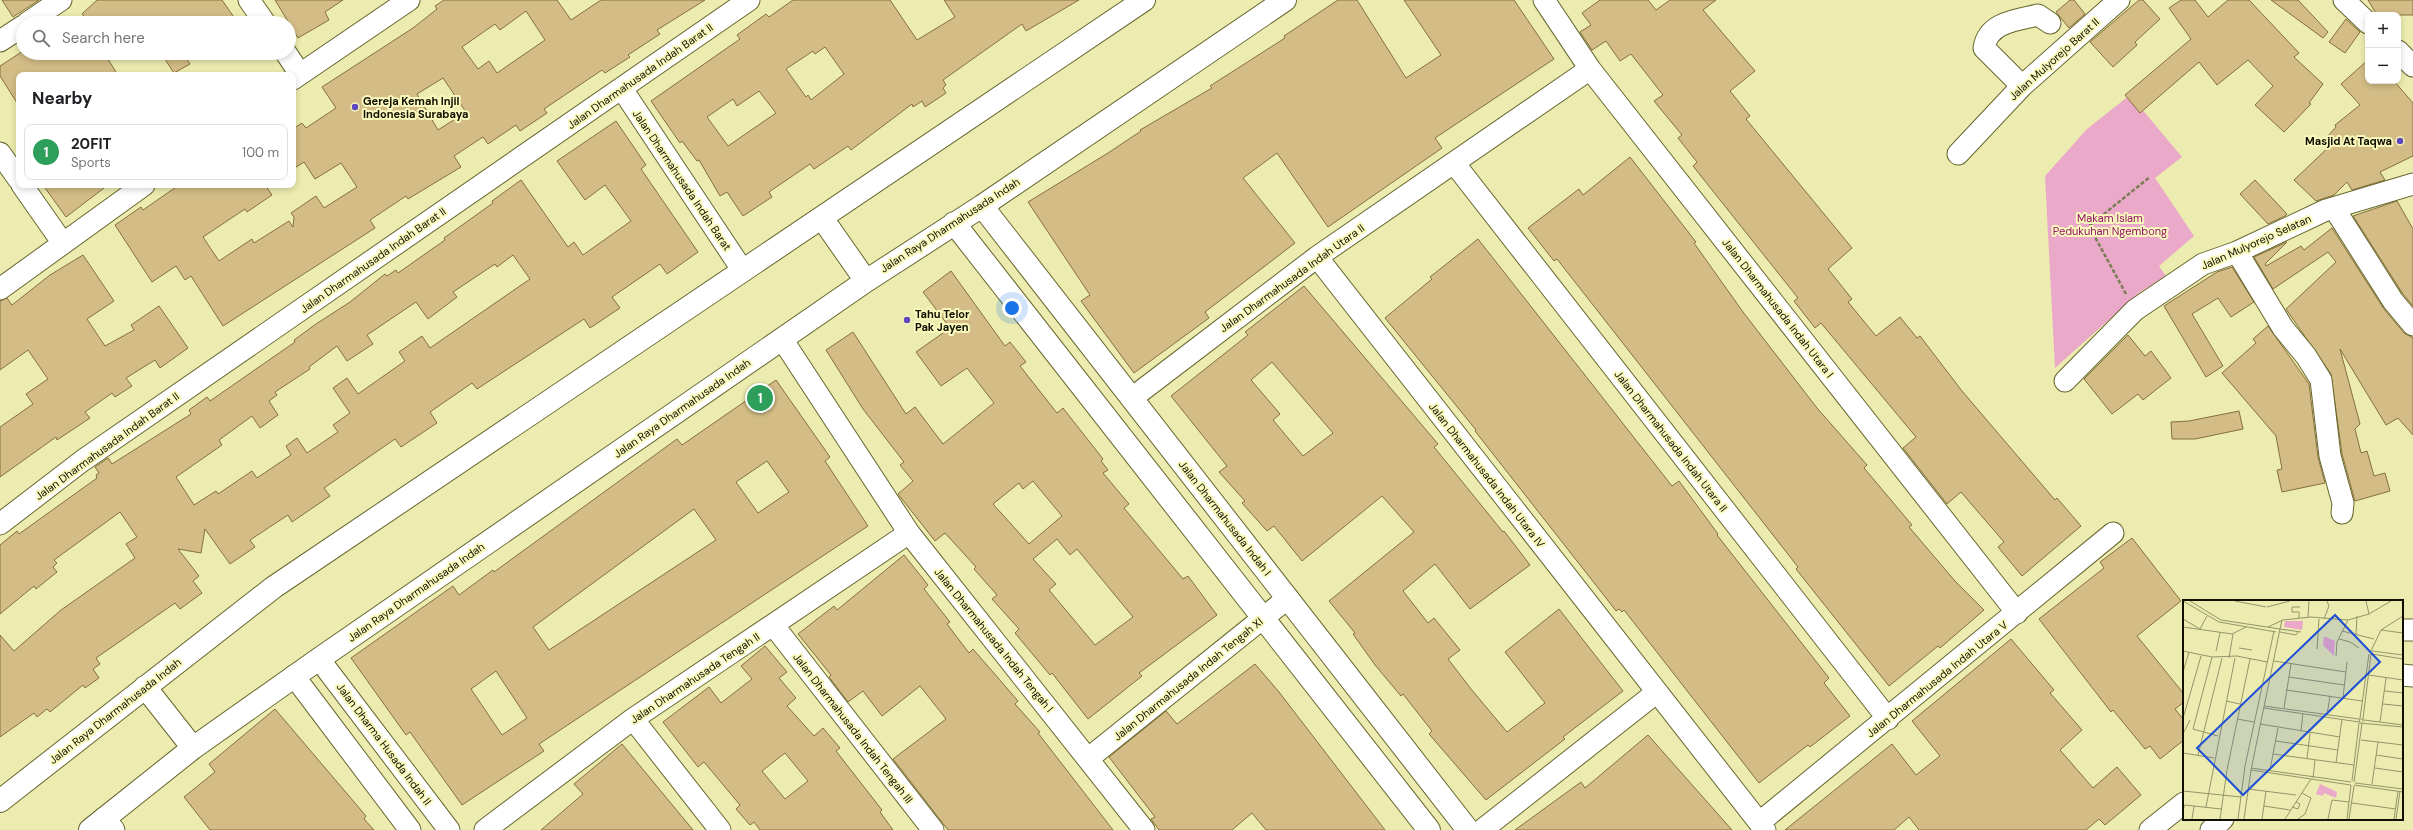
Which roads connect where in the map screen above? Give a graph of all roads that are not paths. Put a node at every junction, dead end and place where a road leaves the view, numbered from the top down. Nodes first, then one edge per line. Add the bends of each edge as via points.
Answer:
1 (61, 0) edge
2 (249, 0) edge
3 (409, 0) edge
4 (749, 0) edge
5 (1144, 0) edge
6 (1285, 0) edge
7 (1544, 0) edge
8 (2118, 0) edge
9 (2344, 0) edge
10 (37, 16) edge
11 (260, 16) edge
12 (2365, 20) edge
13 (2050, 23) dead end
14 (16, 31) edge
15 (0, 41) edge
16 (2401, 54) edge
17 (289, 60) edge
18 (2413, 66) edge
19 (1590, 69) junction
20 (295, 72) edge
21 (297, 76) edge
22 (2022, 86) junction
23 (622, 89) junction
24 (0, 152) edge
25 (1958, 154) dead end
26 (1454, 162) junction
27 (16, 176) edge
28 (2413, 184) edge
29 (24, 188) edge
30 (140, 188) edge
31 (982, 206) junction
32 (2334, 208) junction
33 (822, 218) junction
34 (954, 223) junction
35 (62, 242) junction
36 (2237, 252) junction
37 (1317, 257) junction
38 (743, 271) junction
39 (866, 280) junction
40 (0, 288) edge
41 (2413, 325) edge
42 (782, 339) junction
43 (2065, 381) dead end
44 (1132, 398) junction
45 (2342, 513) dead end
46 (0, 524) edge
47 (909, 533) junction
48 (2113, 533) dead end
49 (1288, 598) junction
50 (2017, 613) junction
51 (1264, 618) junction
52 (774, 626) junction
53 (319, 659) junction
54 (294, 676) junction
55 (145, 687) junction
56 (1657, 692) junction
57 (633, 719) junction
58 (1888, 719) junction
59 (193, 748) junction
60 (1089, 758) junction
61 (0, 802) edge
62 (2183, 804) edge
63 (2222, 820) edge
64 (103, 826) edge
65 (1762, 826) edge
66 (410, 830) edge
67 (449, 830) edge
68 (485, 830) edge
69 (720, 830) edge
70 (933, 830) edge
71 (1144, 830) edge
72 (1429, 830) edge
73 (1468, 830) edge
74 (1482, 830) edge
75 (2150, 830) edge
76 (2211, 830) edge

1 - 10 street
2 - 11 street
3 - 21 street
4 - 23 street, Jalan Dharmahusada Indah Barat II
5 - 33 main road, Jalan Raya Dharmahusada Indah
6 - 31 main road, Jalan Raya Dharmahusada Indah
7 - 19 street, Jalan Dharmahusada Indah Utara I
8 - 22 street, Jalan Mulyorejo Barat II
9 - 12 street
13 - 22 street via 2038,15 2021,19 1997,26 1985,41 1984,48
14 - 15 street
16 - 18 street
17 - 20 street
19 - 26 street, Jalan Dharmahusada Indah Utara II
19 - 50 street, Jalan Dharmahusada Indah Utara I
22 - 25 street, Jalan Mulyorejo Barat II
23 - 38 street, Jalan Dharmahusada Indah Barat
23 - 46 street, Jalan Dharmahusada Indah Barat II via 89,456
24 - 27 street
26 - 37 street, Jalan Dharmahusada Indah Utara II
26 - 58 street, Jalan Dharmahusada Indah Utara II
28 - 32 street, Jalan Mulyorejo Selatan
29 - 35 street
30 - 35 street
31 - 34 main road, Jalan Raya Dharmahusada Indah
31 - 44 main road, Jalan Dharmahusada Indah I
32 - 36 street, Jalan Mulyorejo Selatan
32 - 41 street via 2393,301
33 - 38 main road, Jalan Raya Dharmahusada Indah
33 - 39 main road
34 - 39 main road, Jalan Raya Dharmahusada Indah
34 - 51 main road
35 - 40 street
36 - 43 street, Jalan Mulyorejo Selatan via 2203,264 2135,310
36 - 45 street via 2283,328 2306,356 2321,380 2330,456 2343,503
37 - 44 street, Jalan Dharmahusada Indah Utara II
37 - 56 street, Jalan Dharmahusada Indah Utara IV
38 - 55 main road, Jalan Raya Dharmahusada Indah via 274,587
39 - 42 main road, Jalan Raya Dharmahusada Indah
42 - 47 street, Jalan Dharmahusada Indah Tengah I
42 - 53 main road, Jalan Raya Dharmahusada Indah
44 - 49 main road, Jalan Dharmahusada Indah I
47 - 52 street, Jalan Dharmahusada Tengah II
47 - 60 street, Jalan Dharmahusada Indah Tengah I
48 - 50 street, Jalan Dharmahusada Indah Utara V
49 - 51 street, Jalan Dharmahusada Indah Tengah XI
49 - 73 main road, Jalan Dharmahusada Indah I
50 - 58 street, Jalan Dharmahusada Indah Utara V
51 - 60 street, Jalan Dharmahusada Indah Tengah XI
51 - 72 main road
52 - 57 street, Jalan Dharmahusada Tengah II
52 - 70 street, Jalan Dharmahusada Indah Tengah III
53 - 54 main road, Jalan Raya Dharmahusada Indah
53 - 67 street, Jalan Dharma Husada Indah II
54 - 59 main road, Jalan Raya Dharmahusada Indah
54 - 66 street
55 - 59 main road
55 - 61 main road, Jalan Raya Dharmahusada Indah
56 - 65 street, Jalan Dharmahusada Indah Utara IV
56 - 74 street
57 - 68 street, Jalan Dharmahusada Tengah II
57 - 69 street
58 - 65 street, Jalan Dharmahusada Indah Utara V
59 - 64 main road, Jalan Raya Dharmahusada Indah
60 - 71 street, Jalan Dharmahusada Indah Tengah I
62 - 75 street
63 - 76 street

